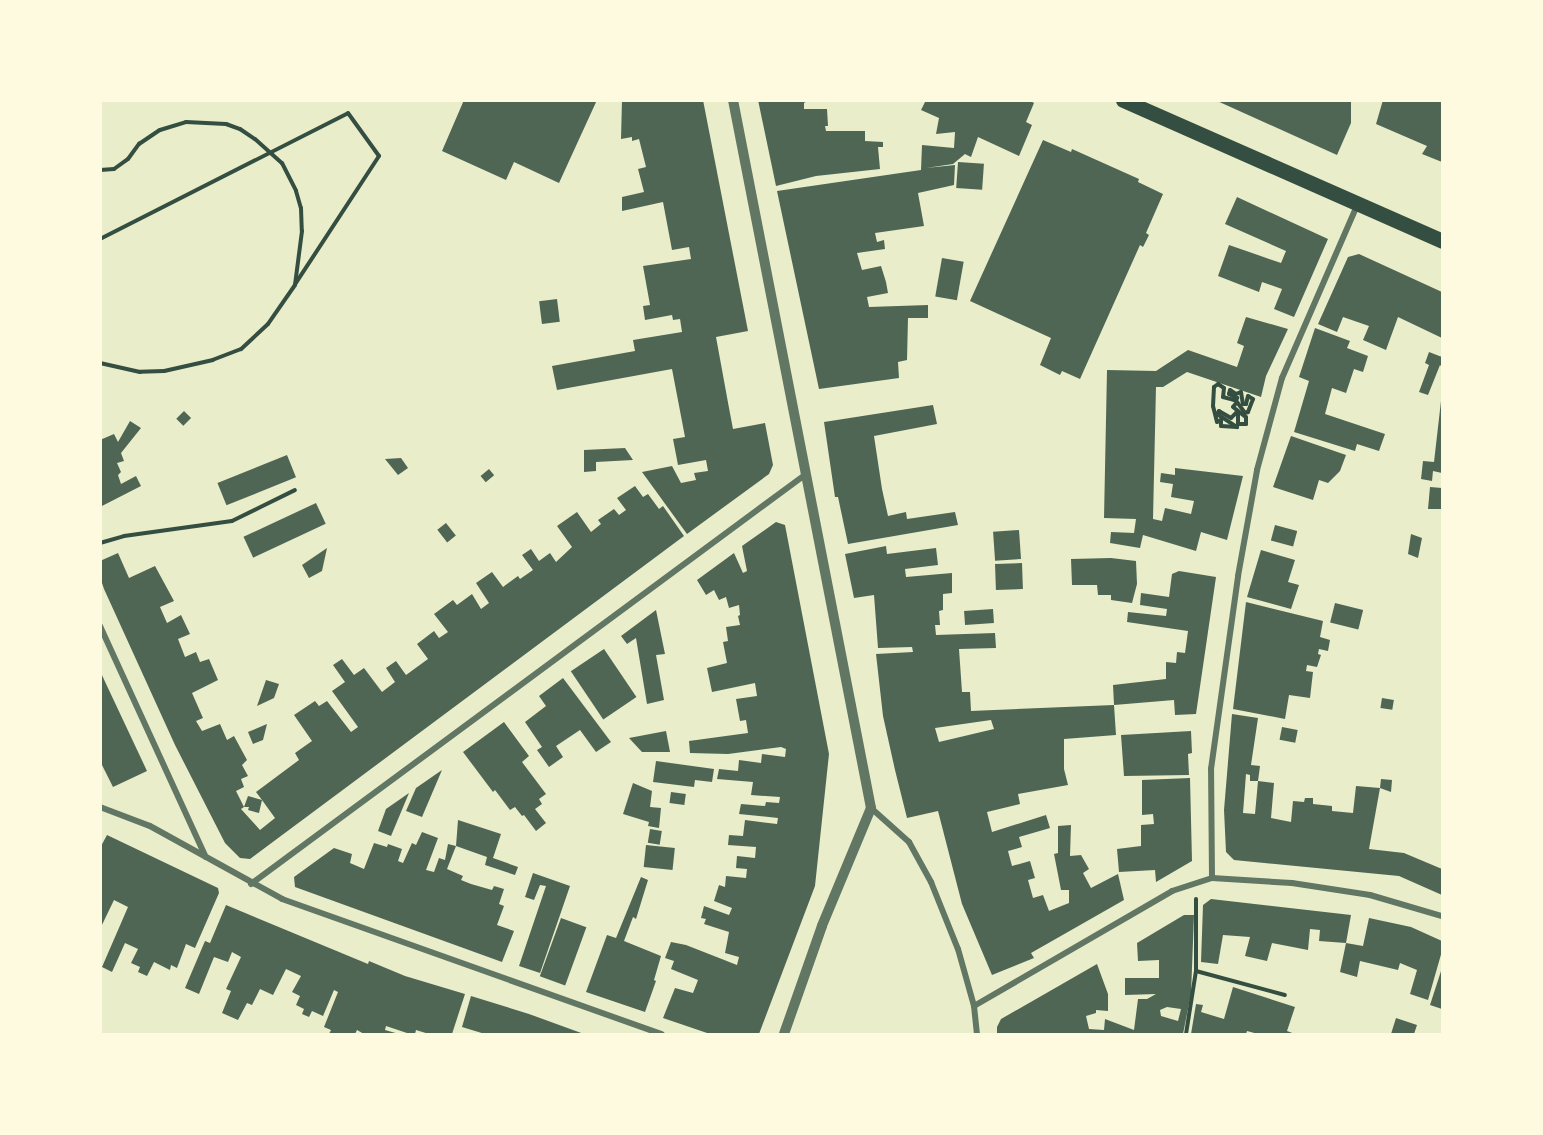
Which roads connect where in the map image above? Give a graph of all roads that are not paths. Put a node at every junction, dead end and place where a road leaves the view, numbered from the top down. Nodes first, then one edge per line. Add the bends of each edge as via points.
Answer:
1 (733, 100) edge
2 (1123, 100) edge
3 (1358, 203) junction
4 (1443, 241) edge
5 (806, 474) junction
6 (100, 626) edge
7 (100, 807) edge
8 (870, 808) junction
9 (206, 858) junction
10 (1212, 878) junction
11 (251, 884) junction
12 (1443, 916) edge
13 (974, 1006) junction
14 (662, 1035) edge
15 (784, 1035) edge
16 (977, 1035) edge

1 - 5 street
2 - 3 main road
3 - 4 main road
3 - 10 street via 1282,378 1257,470 1211,769
5 - 8 street
5 - 11 street
6 - 9 street
7 - 9 street via 150,826
8 - 13 street via 909,842 931,882 958,949
8 - 15 street via 822,926
9 - 11 street
10 - 12 street via 1292,883 1370,895
10 - 13 street via 1172,891
11 - 14 street via 282,899
13 - 16 street

